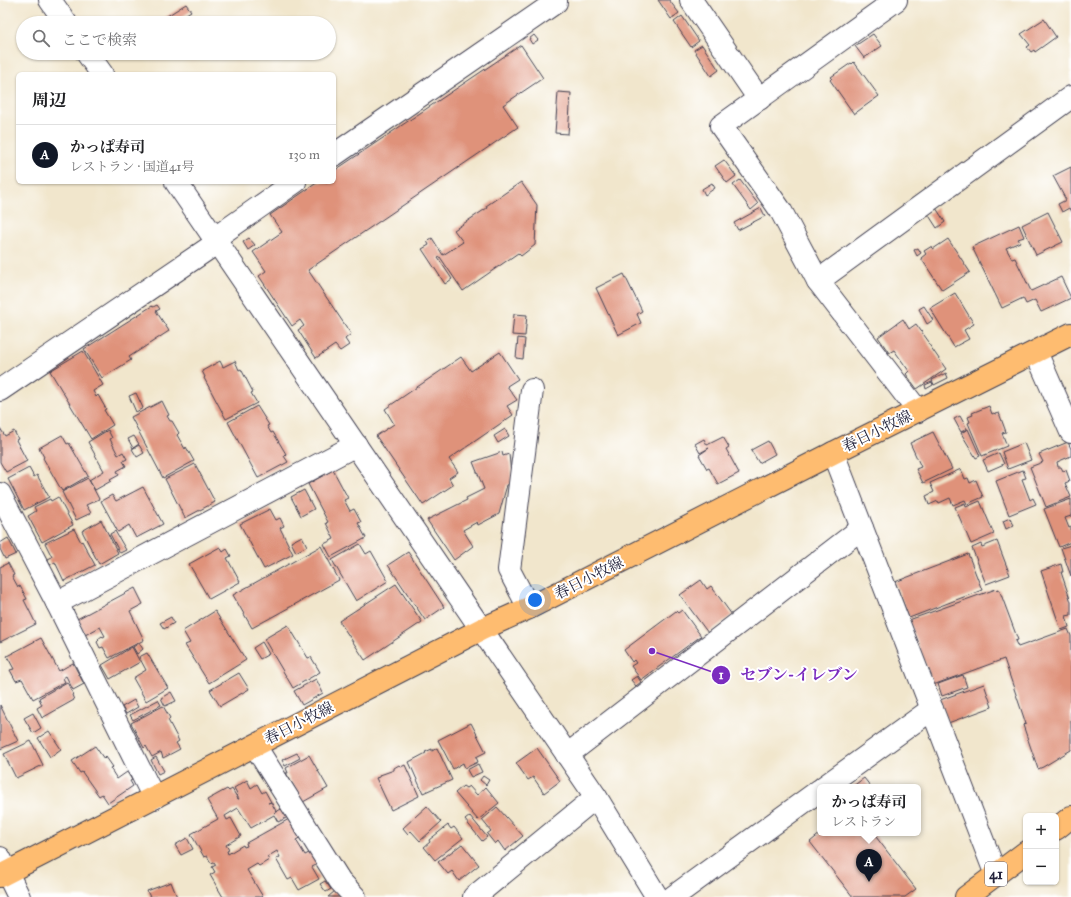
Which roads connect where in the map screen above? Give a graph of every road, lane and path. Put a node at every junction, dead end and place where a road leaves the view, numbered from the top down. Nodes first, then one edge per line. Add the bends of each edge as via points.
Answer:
1 (50, 0) edge
2 (556, 0) edge
3 (691, 0) edge
4 (896, 0) edge
5 (61, 16) edge
6 (92, 60) edge
7 (101, 72) edge
8 (1071, 97) edge
9 (759, 99) junction
10 (336, 154) edge
11 (177, 184) edge
12 (292, 184) edge
13 (216, 240) junction
14 (818, 281) junction
15 (1071, 334) edge
16 (1036, 352) junction
17 (0, 390) edge
18 (532, 390) dead end
19 (918, 411) junction
20 (1071, 432) edge
21 (356, 445) junction
22 (833, 453) junction
23 (0, 494) edge
24 (862, 528) junction
25 (57, 603) junction
26 (529, 608) junction
27 (482, 630) junction
28 (932, 709) junction
29 (255, 746) junction
30 (567, 755) junction
31 (828, 784) edge
32 (817, 792) edge
33 (596, 797) junction
34 (154, 798) junction
35 (1071, 817) edge
36 (1059, 827) edge
37 (1071, 834) edge
38 (1059, 843) edge
39 (1023, 854) edge
40 (2, 869) edge
41 (1023, 870) edge
42 (996, 875) junction
43 (19, 897) edge
44 (355, 897) edge
45 (474, 897) edge
46 (657, 897) edge
47 (673, 897) edge
48 (966, 897) edge
49 (987, 897) edge

1 - 5 street
2 - 10 street
3 - 9 street
4 - 9 street
6 - 7 street
8 - 14 street
9 - 14 street via 721,126 781,211
11 - 13 street
12 - 13 street
13 - 17 street
13 - 21 street
14 - 19 street
15 - 16 main road, 春日小牧線
16 - 19 main road, 春日小牧線
16 - 20 street
18 - 26 street via 509,570
19 - 22 main road, 春日小牧線
21 - 25 street
21 - 27 street
22 - 24 street
22 - 26 main road, 春日小牧線
23 - 25 street
24 - 28 street
24 - 30 street
25 - 34 street
26 - 27 main road, 春日小牧線
27 - 29 main road, 春日小牧線
27 - 30 street
28 - 31 street
28 - 42 street
29 - 34 main road, 春日小牧線
29 - 44 street via 340,881
30 - 33 street
32 - 47 street
33 - 45 street
33 - 46 street
34 - 40 main road, 春日小牧線
35 - 36 main road
37 - 38 main road
39 - 42 main road, 41
40 - 43 street
41 - 49 main road
42 - 48 main road, 41

